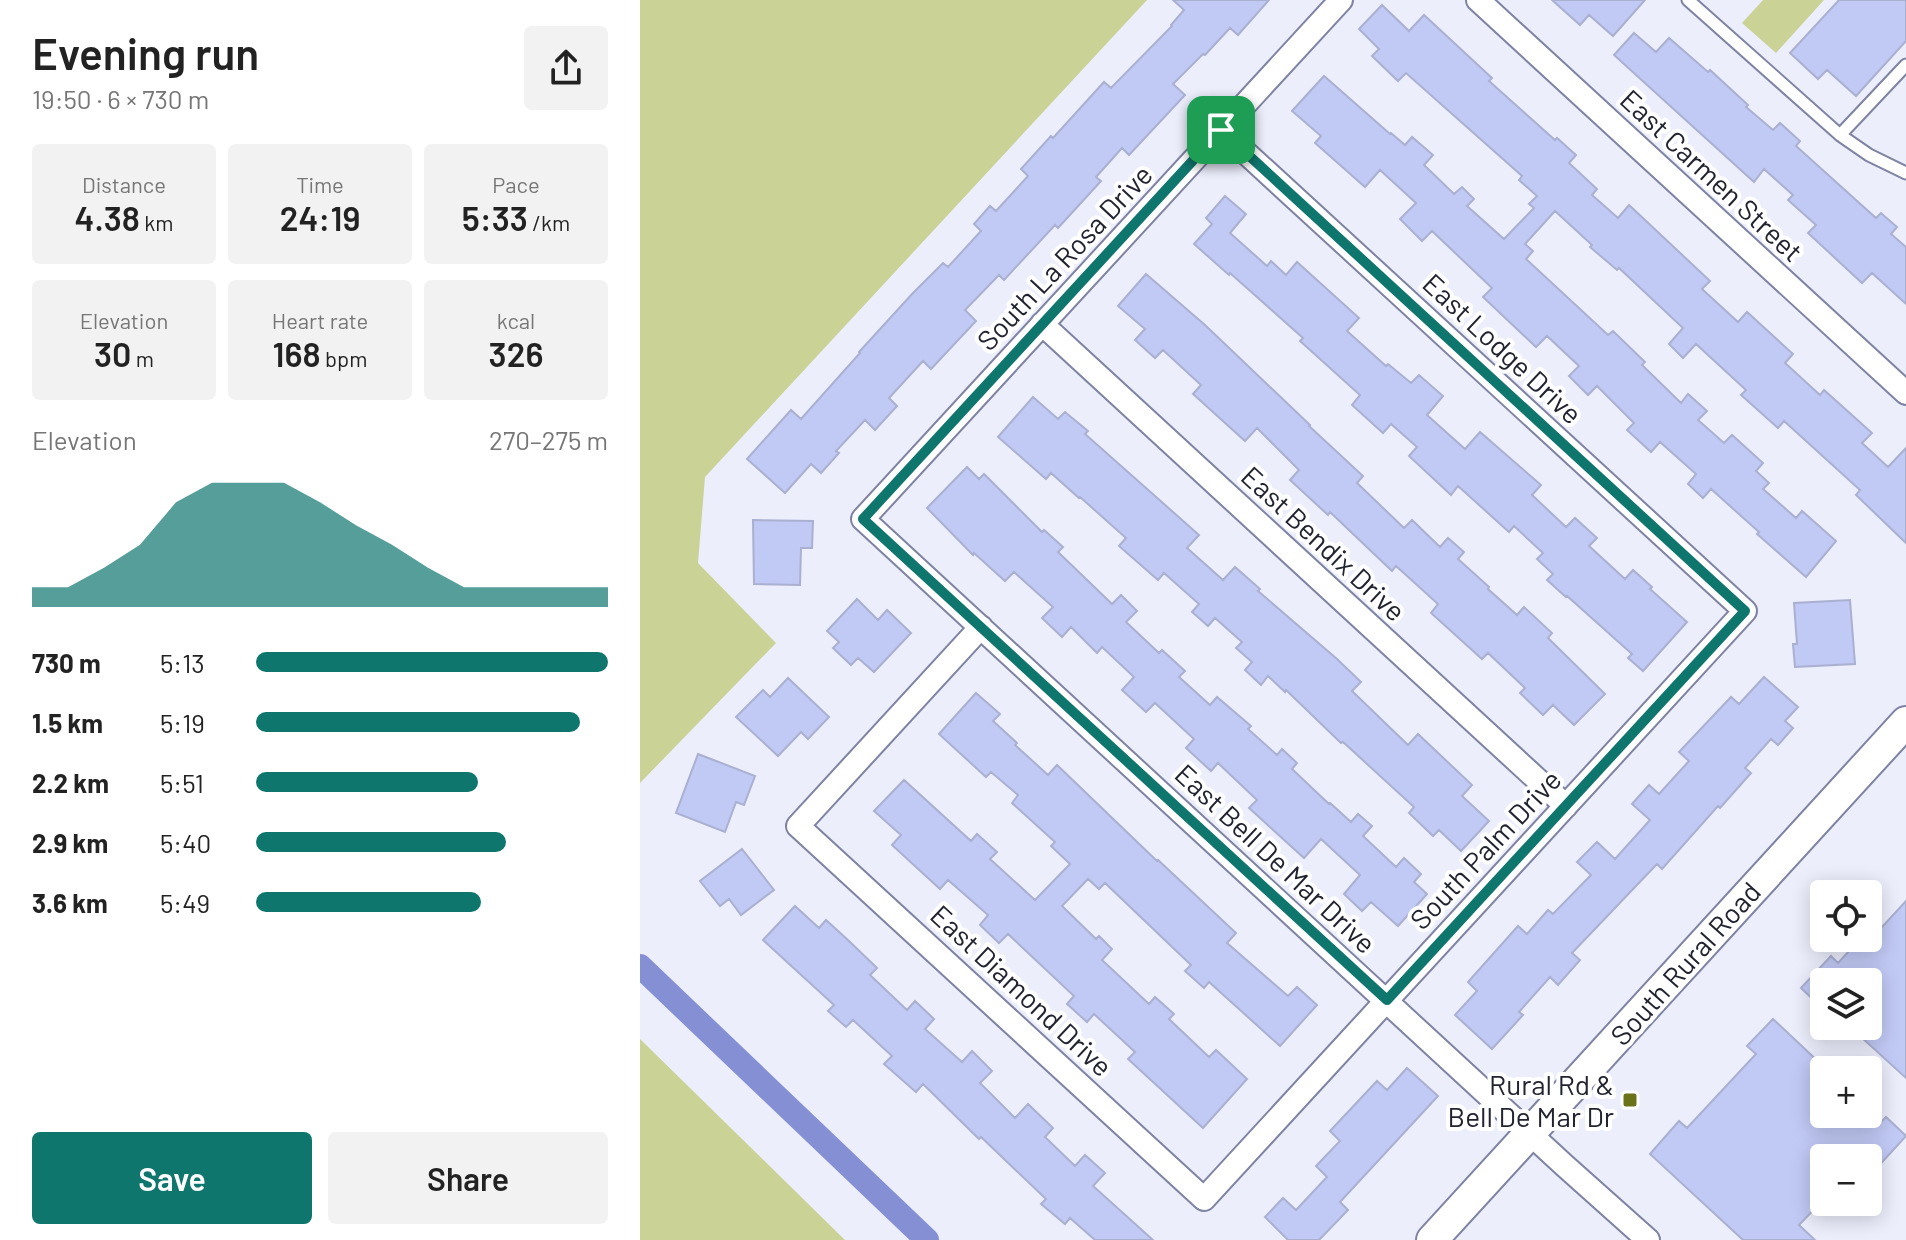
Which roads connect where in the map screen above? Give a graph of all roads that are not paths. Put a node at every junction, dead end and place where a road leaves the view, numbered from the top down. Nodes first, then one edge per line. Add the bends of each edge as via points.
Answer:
1 (1341, 0) edge
2 (1478, 0) edge
3 (1688, 0) edge
4 (1906, 65) edge
5 (1221, 130) junction
6 (1840, 135) junction
7 (1906, 173) edge
8 (1042, 324) junction
9 (1906, 393) edge
10 (863, 519) joint
11 (1745, 611) joint
12 (981, 627) junction
13 (1906, 722) edge
14 (1566, 806) junction
15 (1387, 1000) junction
16 (1530, 1133) junction
17 (1204, 1199) joint
18 (1432, 1240) edge
19 (1648, 1240) edge

1 - 5 street, South La Rosa Drive
2 - 9 street, East Carmen Street
3 - 6 lane
4 - 6 lane
5 - 8 street, South La Rosa Drive
5 - 11 street, East Lodge Drive
6 - 7 lane
8 - 10 street, South La Rosa Drive
8 - 14 street, East Bendix Drive
10 - 12 street, East Bell De Mar Drive
11 - 14 street, South Palm Drive
12 - 15 street, East Bell De Mar Drive
12 - 17 street, East Diamond Drive via 798,826
13 - 16 main road, South Rural Road
14 - 15 street, South Palm Drive
15 - 16 street, East Bell De Mar Drive
15 - 17 street, South Palm Drive
16 - 18 main road, South Rural Road
16 - 19 street, East Bell De Mar Drive

